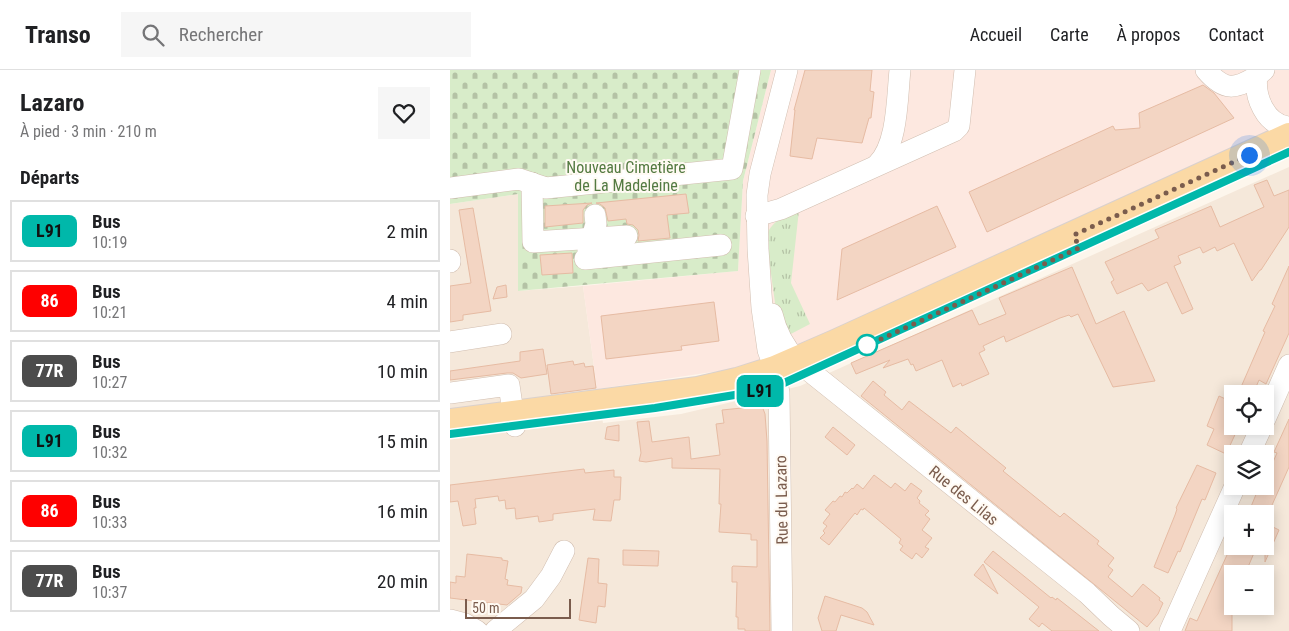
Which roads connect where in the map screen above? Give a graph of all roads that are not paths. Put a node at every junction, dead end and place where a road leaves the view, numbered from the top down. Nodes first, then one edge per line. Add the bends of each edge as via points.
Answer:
1 (750, 70) edge
2 (787, 70) edge
3 (900, 70) edge
4 (966, 70) edge
5 (1206, 70) edge
6 (1261, 73) edge
7 (1289, 127) edge
8 (1289, 136) edge
9 (1289, 152) edge
10 (877, 165) junction
11 (532, 183) junction
12 (450, 188) edge
13 (595, 216) dead end
14 (756, 216) junction
15 (628, 236) dead end
16 (592, 238) junction
17 (1076, 241) junction
18 (721, 246) dead end
19 (501, 334) dead end
20 (450, 342) edge
21 (1289, 365) edge
22 (790, 372) junction
23 (450, 393) edge
24 (1274, 398) edge
25 (514, 420) junction
26 (450, 422) edge
27 (450, 434) edge
28 (1231, 495) edge
29 (564, 551) dead end
30 (455, 624) edge
31 (477, 631) edge
32 (495, 631) edge
33 (782, 631) edge
34 (1129, 631) edge
35 (1170, 631) edge

1 - 11 street via 732,169 546,188
2 - 14 street, Rue du Lazaro via 758,184
3 - 10 street via 889,149
4 - 10 street via 960,126 928,144
5 - 6 street via 1217,82 1232,86 1240,86
6 - 7 street via 1257,90 1260,104 1276,122
8 - 17 main road
9 - 17 main road
10 - 14 street via 781,209
11 - 12 street via 519,179
11 - 16 street via 533,242
13 - 16 street
14 - 22 street, Rue du Lazaro via 768,350
15 - 16 street
16 - 18 street via 579,260
17 - 22 main road
19 - 20 street
21 - 24 street
22 - 25 main road
22 - 33 street, Rue du Lazaro
22 - 34 street, Rue des Lilas via 1087,593
23 - 25 street via 509,385
25 - 26 main road
25 - 27 main road
28 - 35 street
29 - 32 street via 534,599
30 - 31 street

